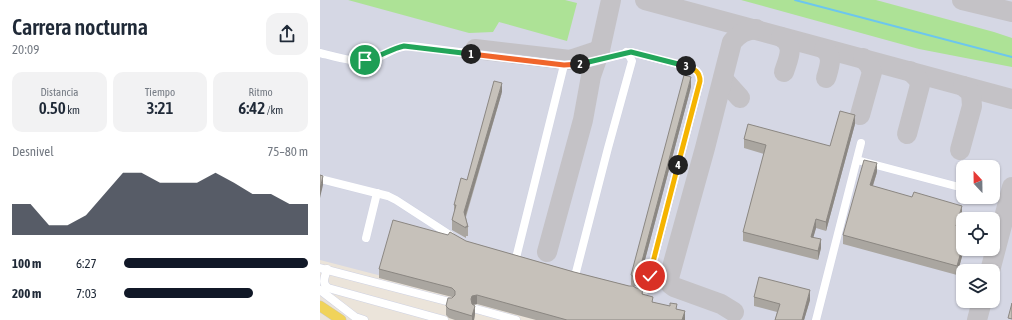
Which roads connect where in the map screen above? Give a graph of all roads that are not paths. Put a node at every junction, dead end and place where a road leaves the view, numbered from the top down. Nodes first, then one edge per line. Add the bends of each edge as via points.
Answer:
1 (626, 52) junction
2 (320, 53) edge
3 (564, 65) junction
4 (861, 143) dead end
5 (857, 160) junction
6 (320, 179) edge
7 (956, 186) edge
8 (377, 193) junction
9 (454, 237) edge
10 (366, 238) dead end
11 (516, 258) edge
12 (323, 268) edge
13 (575, 276) edge
14 (320, 290) edge
15 (637, 291) edge
16 (450, 302) edge
17 (320, 306) edge
18 (476, 309) edge
19 (341, 320) edge
20 (364, 320) edge
21 (444, 320) edge
22 (516, 320) edge
23 (816, 320) edge

1 - 3 lane via 588,63
1 - 13 lane via 632,61
1 - 15 lane via 692,68 700,75 649,282 644,291
2 - 3 lane via 365,60 397,47 412,46
3 - 11 lane
4 - 5 lane
5 - 7 lane
5 - 23 lane
6 - 8 lane
8 - 9 lane via 404,204
8 - 10 lane
12 - 16 lane
12 - 21 lane via 324,284 328,288
14 - 20 lane via 355,317
17 - 19 main road
18 - 22 lane

